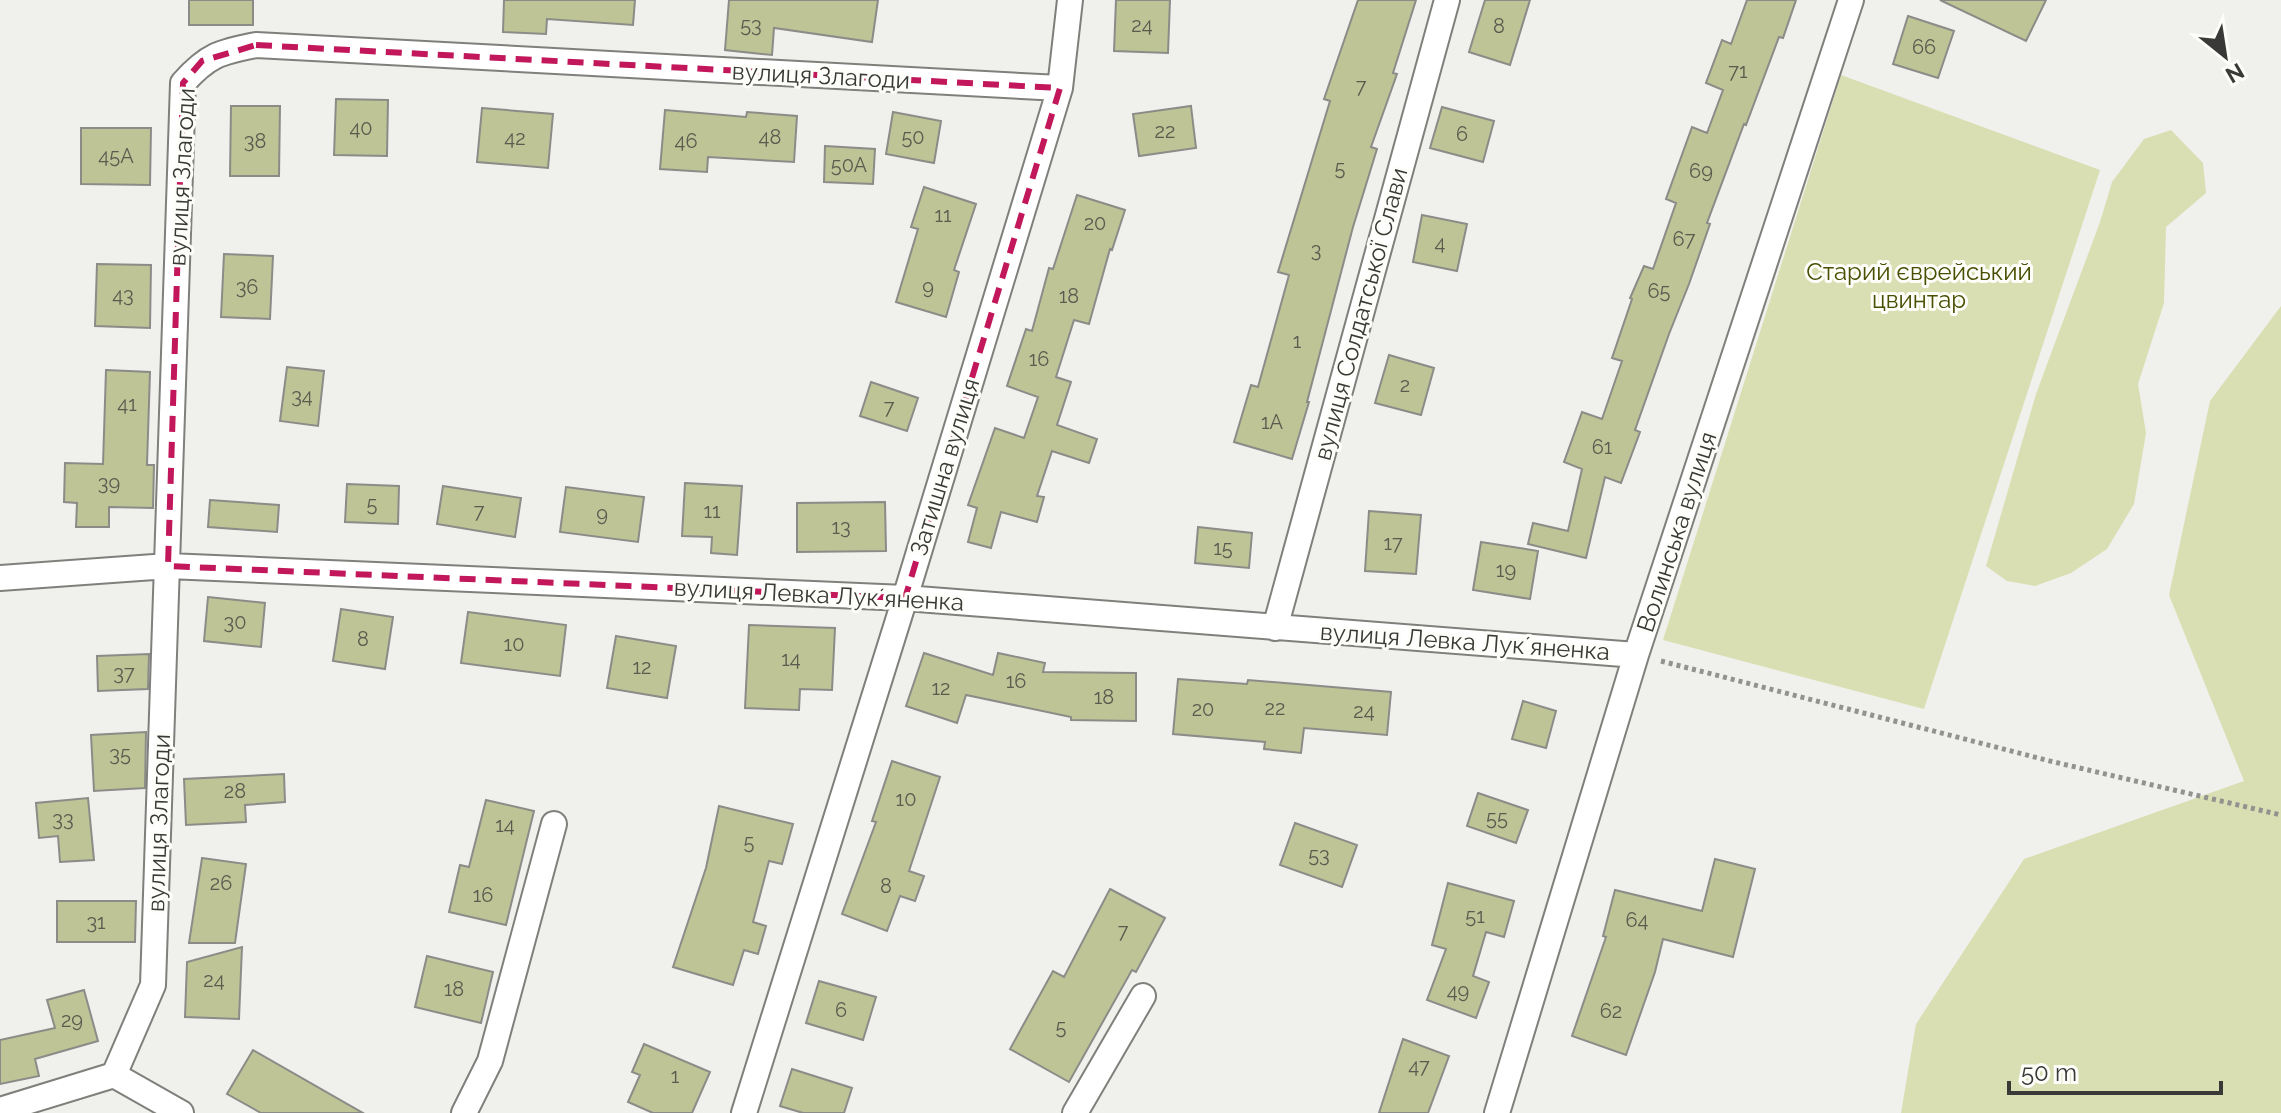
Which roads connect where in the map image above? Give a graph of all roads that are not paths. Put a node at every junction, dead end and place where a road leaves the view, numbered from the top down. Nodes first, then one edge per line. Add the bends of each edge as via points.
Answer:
1 (1070, 0) edge
2 (1447, 0) edge
3 (1851, 0) edge
4 (1060, 88) junction
5 (168, 566) junction
6 (0, 578) edge
7 (905, 598) junction
8 (1275, 628) junction
9 (1636, 655) junction
10 (554, 824) dead end
11 (1143, 996) dead end
12 (114, 1075) junction
13 (0, 1110) edge
14 (181, 1113) edge
15 (464, 1113) edge
16 (744, 1113) edge
17 (1075, 1113) edge
18 (1497, 1113) edge

1 - 4 street, Затишна вулиця
2 - 8 street, вулиця Солдатської Слави
3 - 9 street, Волинська вулиця
4 - 5 street, вулиця Злагоди via 256,45 202,61 183,83
4 - 7 street, Затишна вулиця
5 - 6 street, вулиця Левка Лукʼяненка
5 - 7 street, вулиця Левка Лукʼяненка
5 - 12 street, вулиця Злагоди via 153,985
7 - 8 street, вулиця Левка Лукʼяненка
7 - 16 street, Затишна вулиця
8 - 9 street, вулиця Левка Лукʼяненка
9 - 18 street, Волинська вулиця
10 - 15 street via 490,1061
11 - 17 street
12 - 13 street
12 - 14 street

